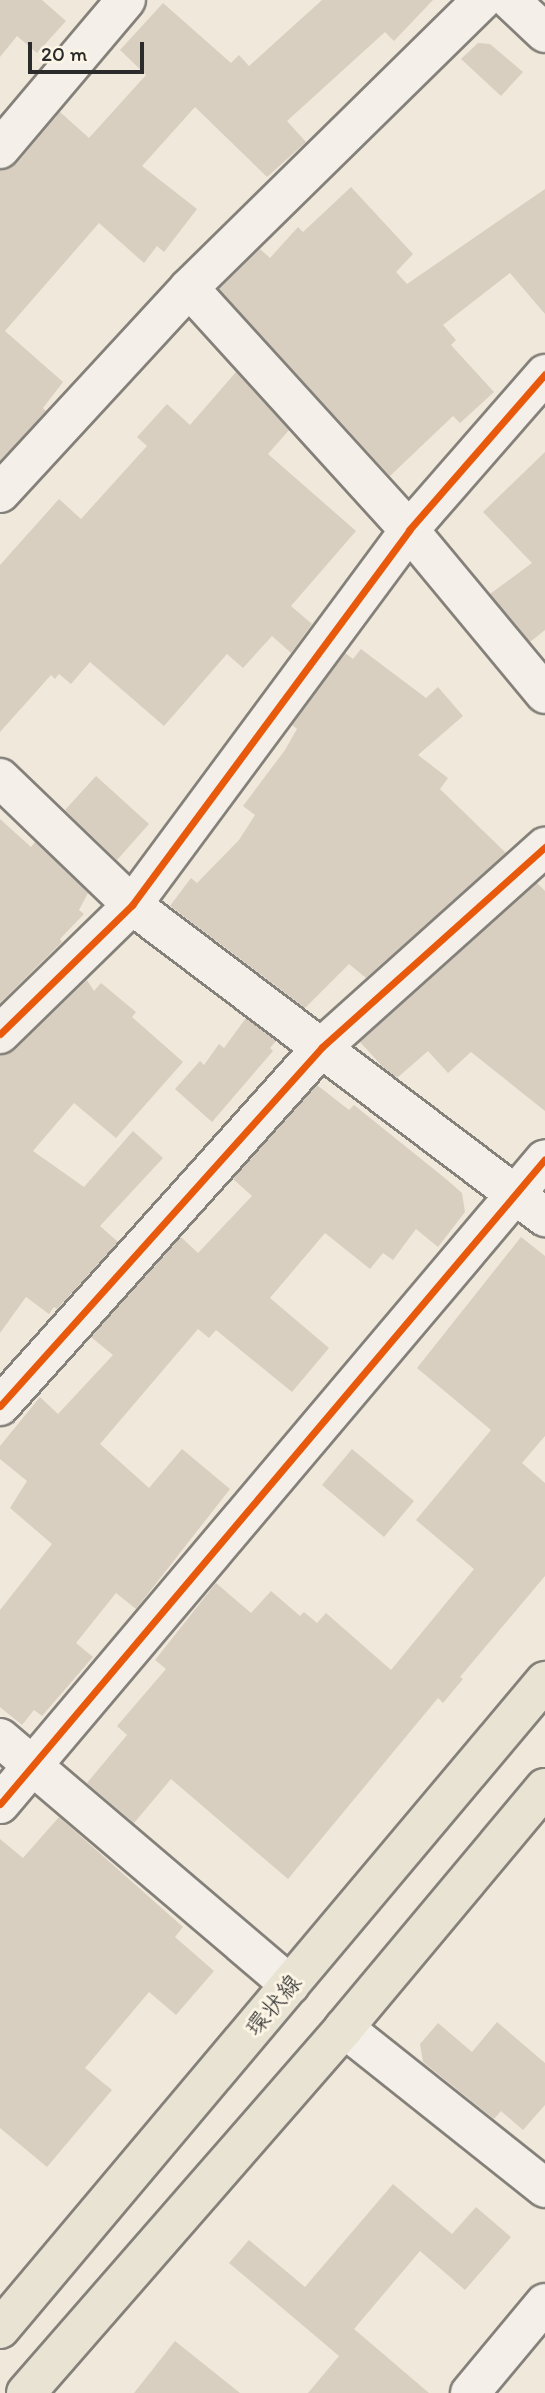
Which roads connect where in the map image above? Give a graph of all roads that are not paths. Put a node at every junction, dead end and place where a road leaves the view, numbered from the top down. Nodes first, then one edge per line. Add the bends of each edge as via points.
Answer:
1 (127, 0) edge
2 (482, 0) edge
3 (510, 0) edge
4 (545, 33) edge
5 (0, 149) edge
6 (189, 288) junction
7 (545, 374) edge
8 (0, 493) edge
9 (409, 530) junction
10 (545, 694) edge
11 (0, 778) edge
12 (545, 847) edge
13 (132, 905) junction
14 (0, 1034) edge
15 (321, 1047) junction
16 (545, 1158) edge
17 (516, 1194) junction
18 (545, 1217) edge
19 (0, 1406) edge
20 (545, 1681) edge
21 (0, 1738) edge
22 (33, 1765) junction
23 (545, 1788) edge
24 (0, 1804) edge
25 (290, 1985) junction
26 (344, 2028) junction
27 (545, 2188) edge
28 (545, 2303) edge
29 (0, 2329) edge
30 (26, 2393) edge
31 (470, 2393) edge

1 - 5 street
2 - 6 street
3 - 4 street
6 - 8 street
6 - 9 street
7 - 9 street
9 - 10 street
9 - 13 street
11 - 13 street
12 - 15 street
13 - 14 street
13 - 15 street
15 - 17 street
15 - 19 street
16 - 17 street
17 - 18 street
17 - 22 street
20 - 25 main road, 環状線
21 - 22 street
22 - 24 street
22 - 25 street
23 - 26 main road
25 - 29 main road, 環状線
26 - 27 street
26 - 30 main road
28 - 31 street

